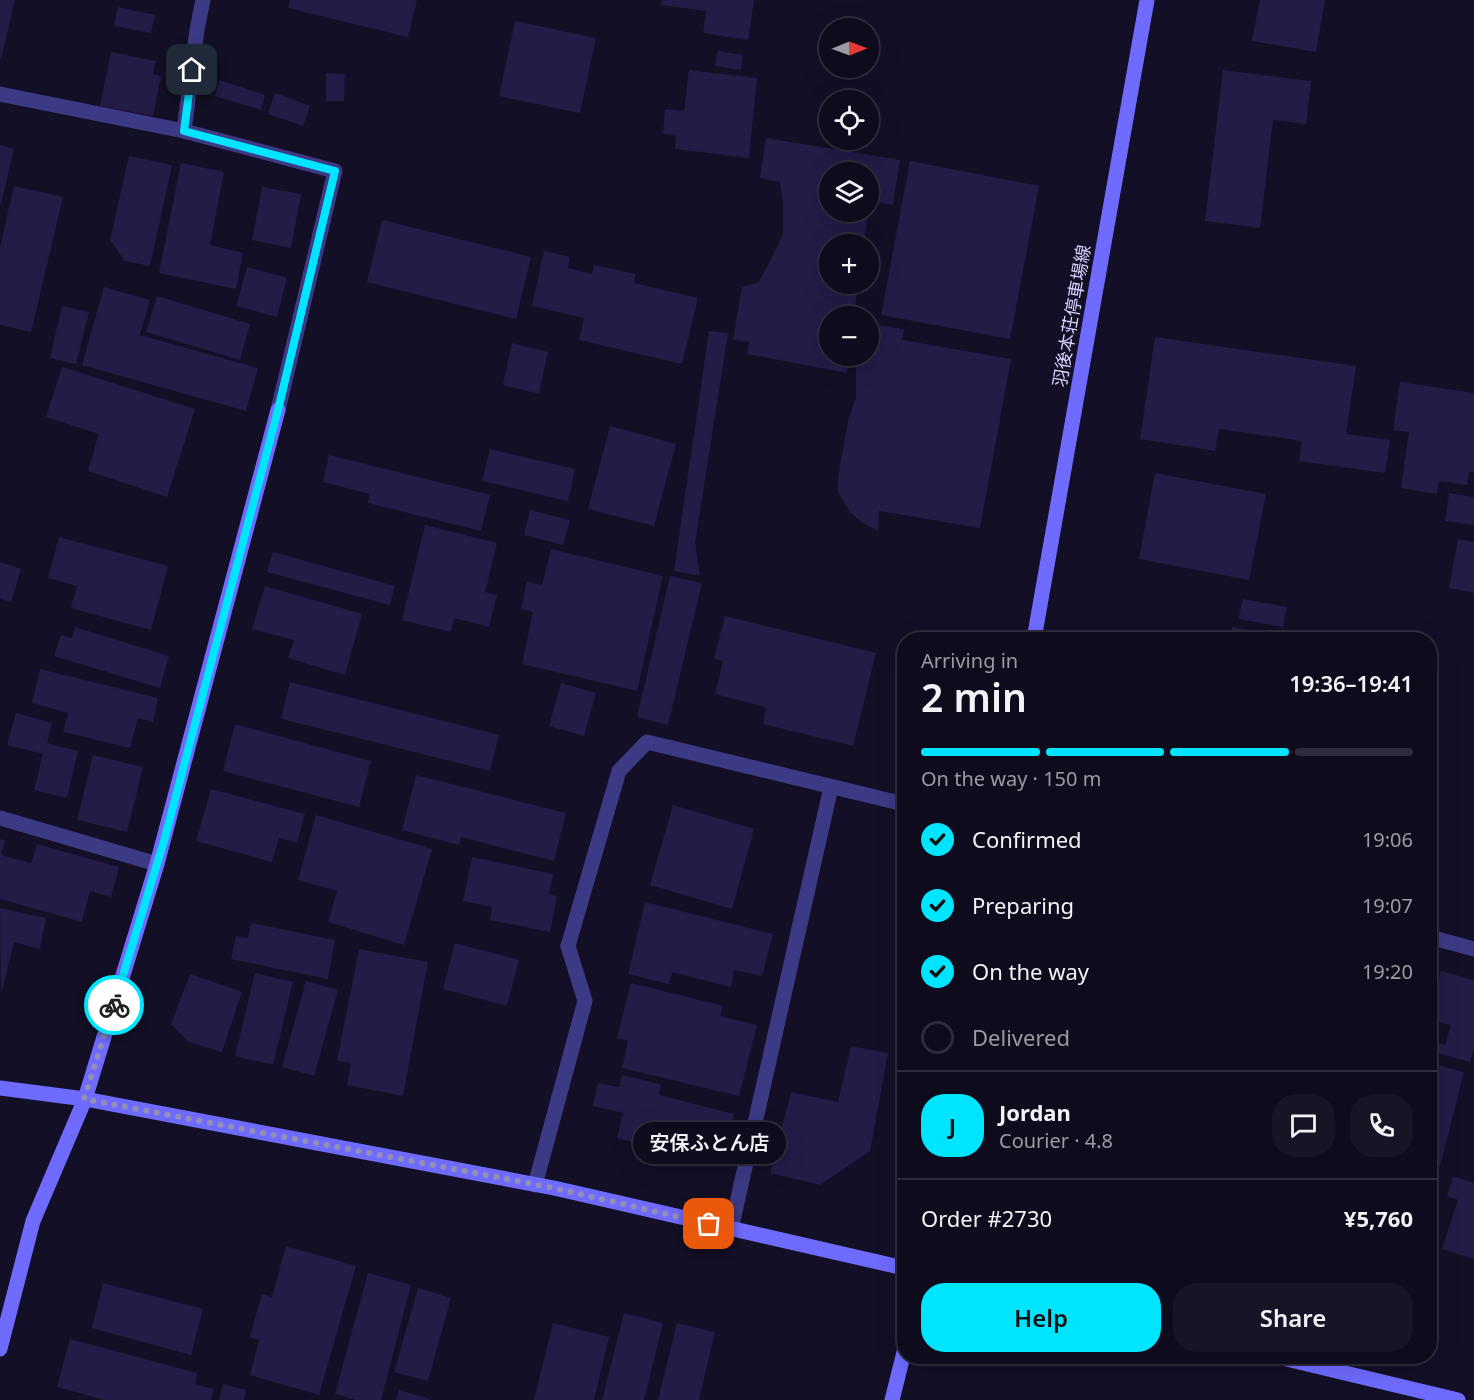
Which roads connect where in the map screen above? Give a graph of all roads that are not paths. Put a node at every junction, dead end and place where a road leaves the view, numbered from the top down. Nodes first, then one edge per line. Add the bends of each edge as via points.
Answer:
1 (203, 0) edge
2 (1147, 0) edge
3 (0, 94) edge
4 (184, 131) junction
5 (1035, 632) edge
6 (831, 787) junction
7 (897, 802) edge
8 (0, 818) edge
9 (157, 864) junction
10 (1437, 939) edge
11 (1474, 949) edge
12 (0, 1088) edge
13 (84, 1099) junction
14 (535, 1185) junction
15 (731, 1229) junction
16 (897, 1266) edge
17 (0, 1348) edge
18 (901, 1364) edge
19 (1307, 1364) edge
20 (892, 1400) edge
21 (1458, 1400) edge

1 - 4 street
2 - 5 street, 羽後本荘停車場線
3 - 4 street
4 - 9 street via 335,171 278,410
6 - 7 street
6 - 14 street via 647,742 619,771 568,946 585,1001
6 - 15 street
8 - 9 street
9 - 13 street
10 - 11 street
12 - 13 street
13 - 14 street
13 - 17 street via 33,1221
14 - 15 street
15 - 16 street
18 - 20 street
19 - 21 street

